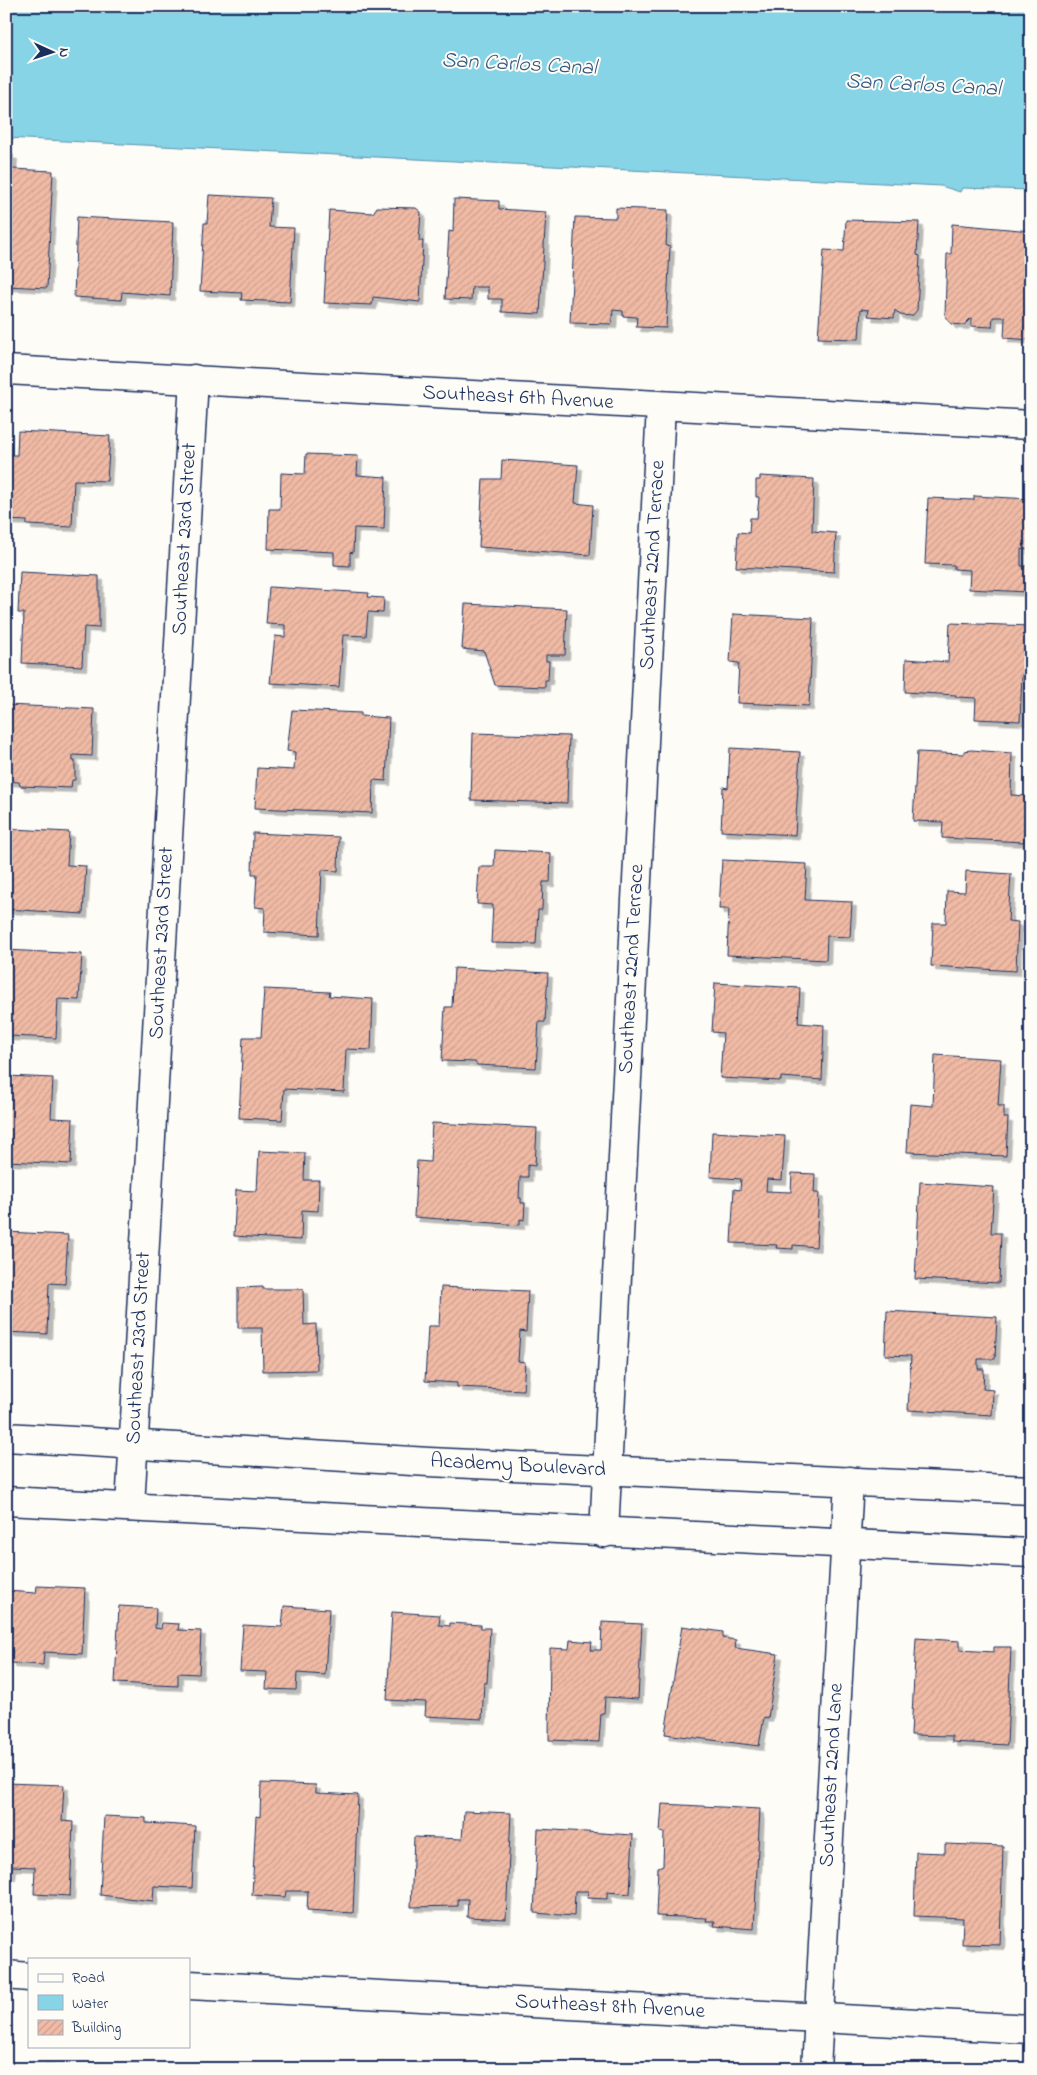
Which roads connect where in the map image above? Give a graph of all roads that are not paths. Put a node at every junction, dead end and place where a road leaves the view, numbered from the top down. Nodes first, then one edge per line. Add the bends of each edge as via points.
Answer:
1 (6, 370) edge
2 (194, 379) junction
3 (661, 406) junction
4 (1031, 425) edge
5 (6, 1437) edge
6 (134, 1444) junction
7 (607, 1470) junction
8 (849, 1482) junction
9 (1031, 1490) edge
10 (6, 1501) edge
11 (130, 1507) junction
12 (604, 1533) junction
13 (845, 1543) junction
14 (1031, 1553) edge
15 (6, 1975) edge
16 (28, 1976) edge
17 (190, 1985) edge
18 (819, 2018) junction
19 (1031, 2029) edge
20 (816, 2069) edge

1 - 2 street, Southeast 6th Avenue
2 - 3 street, Southeast 6th Avenue
2 - 6 street, Southeast 23rd Street
3 - 4 street, Southeast 6th Avenue
3 - 7 street, Southeast 22nd Terrace
5 - 6 street, Academy Boulevard
6 - 7 street, Academy Boulevard
6 - 11 street, Southeast 23rd Street
7 - 8 street, Academy Boulevard
7 - 12 street, Southeast 22nd Terrace
8 - 9 street, Academy Boulevard
8 - 13 street, Southeast 22nd Lane
10 - 11 street
11 - 12 street
12 - 13 street
13 - 14 street
13 - 18 street, Southeast 22nd Lane
15 - 16 street
17 - 18 street, Southeast 8th Avenue
18 - 19 street, Southeast 8th Avenue
18 - 20 street, Southeast 22nd Lane

